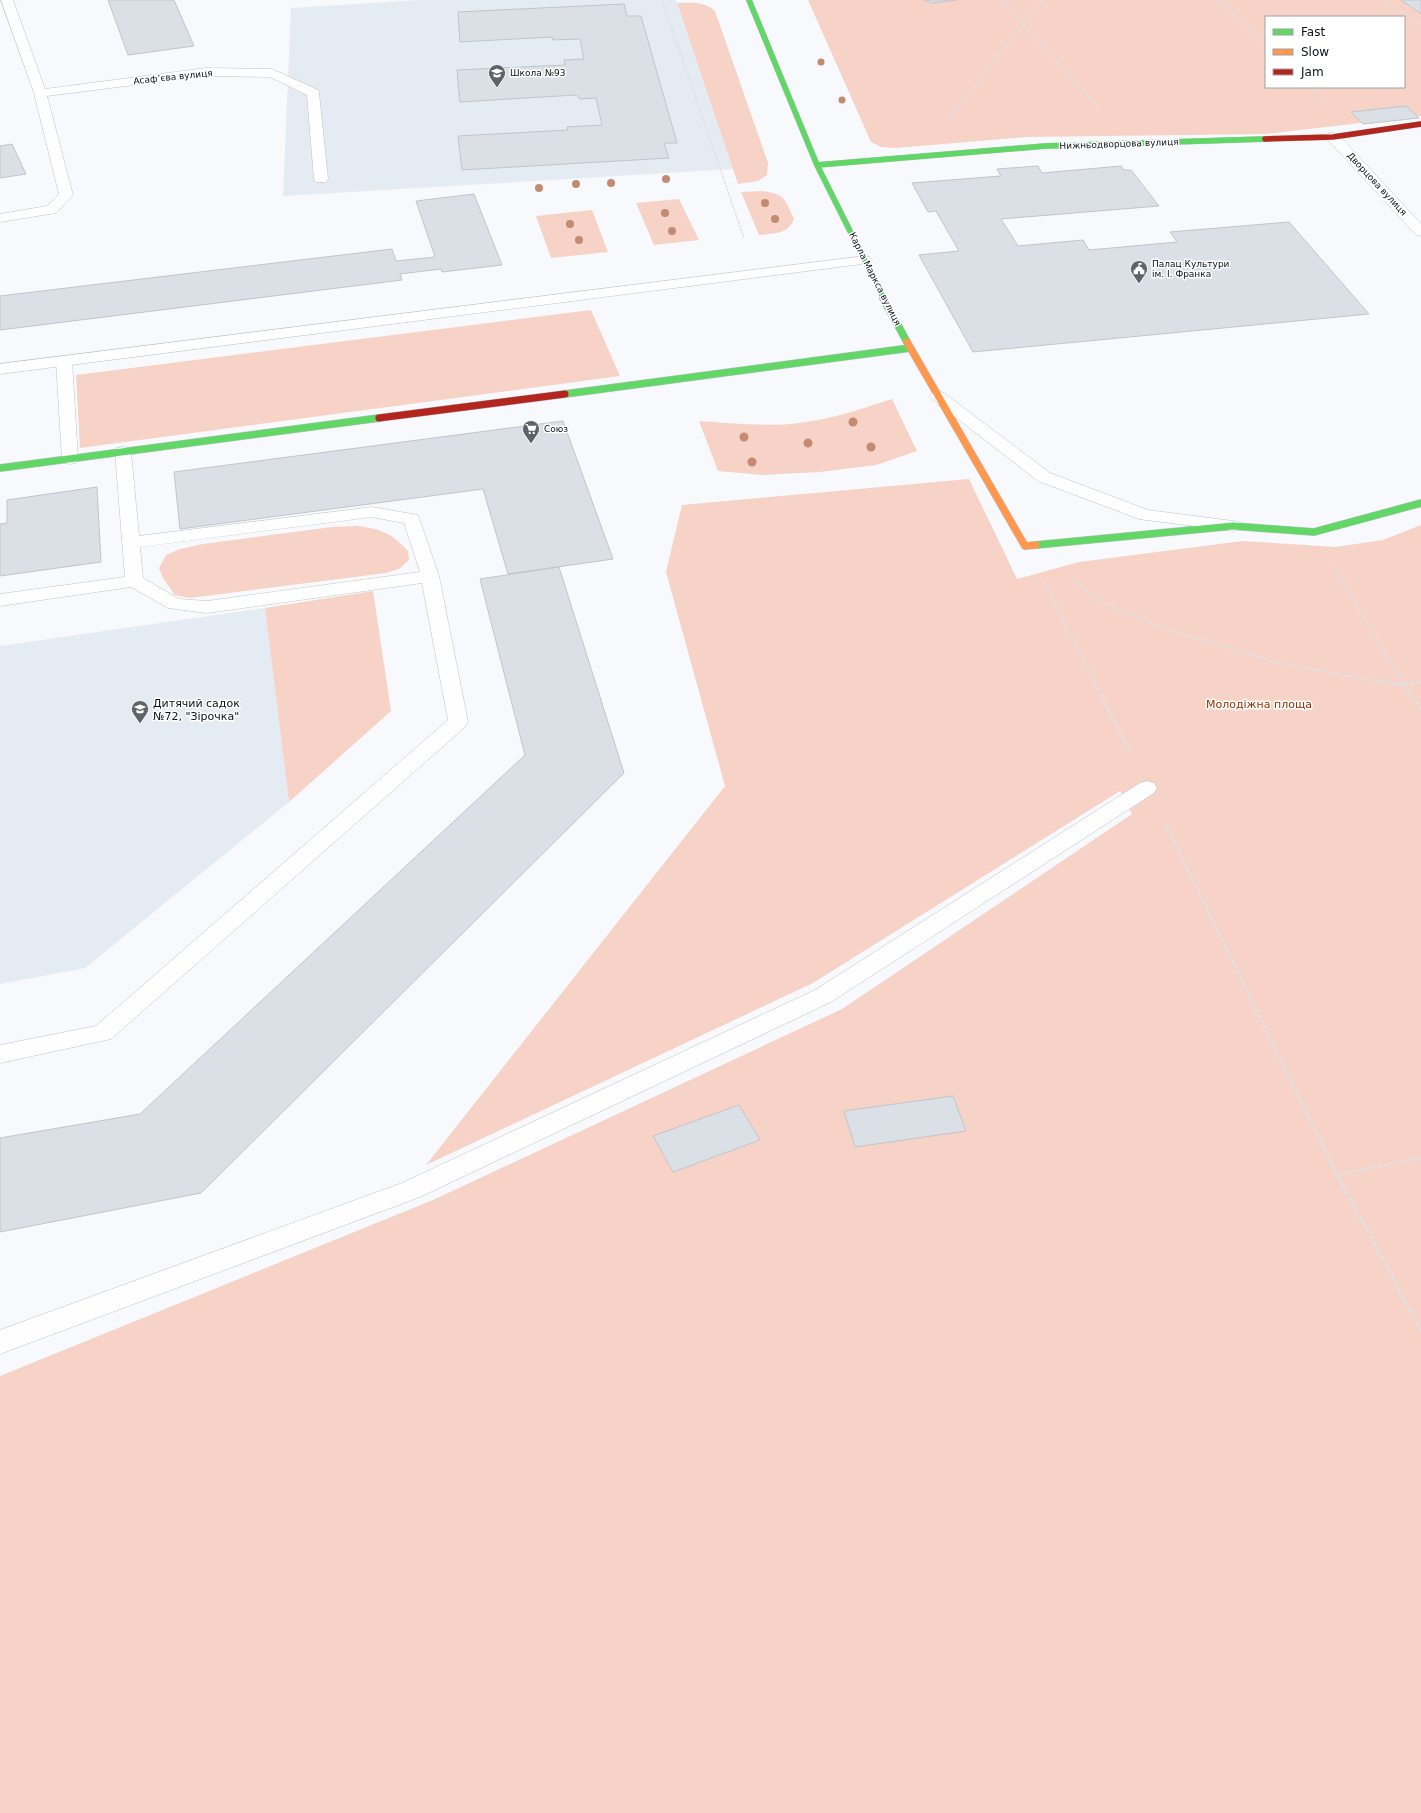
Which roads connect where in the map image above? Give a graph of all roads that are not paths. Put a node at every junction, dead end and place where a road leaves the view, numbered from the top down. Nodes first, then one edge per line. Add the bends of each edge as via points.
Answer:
1 (7, 0) edge
2 (749, 0) edge
3 (40, 94) junction
4 (1421, 124) edge
5 (1333, 136) junction
6 (817, 165) junction
7 (321, 179) dead end
8 (0, 218) edge
9 (1421, 232) edge
10 (865, 260) junction
11 (910, 348) junction
12 (64, 361) junction
13 (0, 369) edge
14 (938, 396) junction
15 (123, 452) junction
16 (70, 459) junction
17 (0, 468) edge
18 (1421, 503) edge
19 (1233, 526) junction
20 (130, 543) junction
21 (430, 576) junction
22 (134, 581) junction
23 (0, 600) edge
24 (1148, 788) road end
25 (0, 1054) edge
26 (0, 1342) edge

1 - 3 street
2 - 6 street, Карла Маркса вулиця
3 - 7 street, Асаф’єва вулиця via 206,72 272,73 313,93
3 - 8 street via 66,194 52,210
4 - 5 street, Нижньодворцова вулиця
5 - 6 street, Нижньодворцова вулиця via 1045,146
5 - 9 street, Дворцова вулиця
6 - 10 street, Карла Маркса вулиця
10 - 11 street, Карла Маркса вулиця
10 - 12 street
11 - 14 street, Карла Маркса вулиця
11 - 15 street
12 - 13 street
12 - 16 street
14 - 19 street via 1044,477 1145,515
14 - 19 street, Карла Маркса вулиця via 1025,546
15 - 16 street
15 - 20 street
16 - 17 street
18 - 19 street via 1314,532
20 - 21 street via 372,512 412,519
20 - 22 street
21 - 22 street via 207,607 175,604
21 - 25 street via 458,722 103,1033
22 - 23 street
24 - 26 street via 823,996 411,1190

